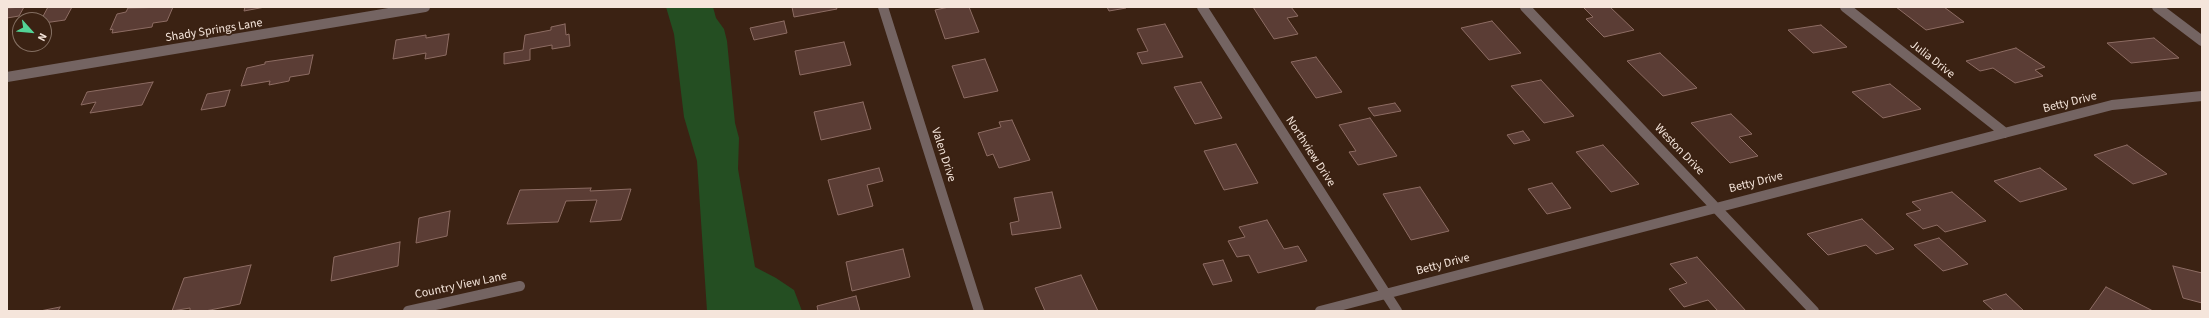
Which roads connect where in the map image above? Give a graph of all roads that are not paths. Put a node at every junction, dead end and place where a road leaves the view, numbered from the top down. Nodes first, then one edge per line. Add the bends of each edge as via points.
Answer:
1 (426, 7) edge
2 (883, 7) edge
3 (1202, 7) edge
4 (1525, 7) edge
5 (1844, 7) edge
6 (2156, 7) edge
7 (2202, 41) edge
8 (7, 77) edge
9 (2202, 96) edge
10 (2005, 133) junction
11 (1716, 207) junction
12 (520, 286) dead end
13 (1385, 294) junction
14 (408, 311) edge
15 (979, 311) edge
16 (1320, 311) edge
17 (1397, 311) edge
18 (1814, 311) edge

1 - 8 street, Shady Springs Lane
2 - 15 street, Valen Drive
3 - 13 street, Northview Drive
4 - 11 street, Weston Drive
5 - 10 street, Julia Drive
6 - 7 street
9 - 10 street, Betty Drive via 2112,106
10 - 11 street, Betty Drive
11 - 13 street, Betty Drive
11 - 18 street, Weston Drive
12 - 14 street, Country View Lane
13 - 16 street, Betty Drive
13 - 17 street, Northview Drive

